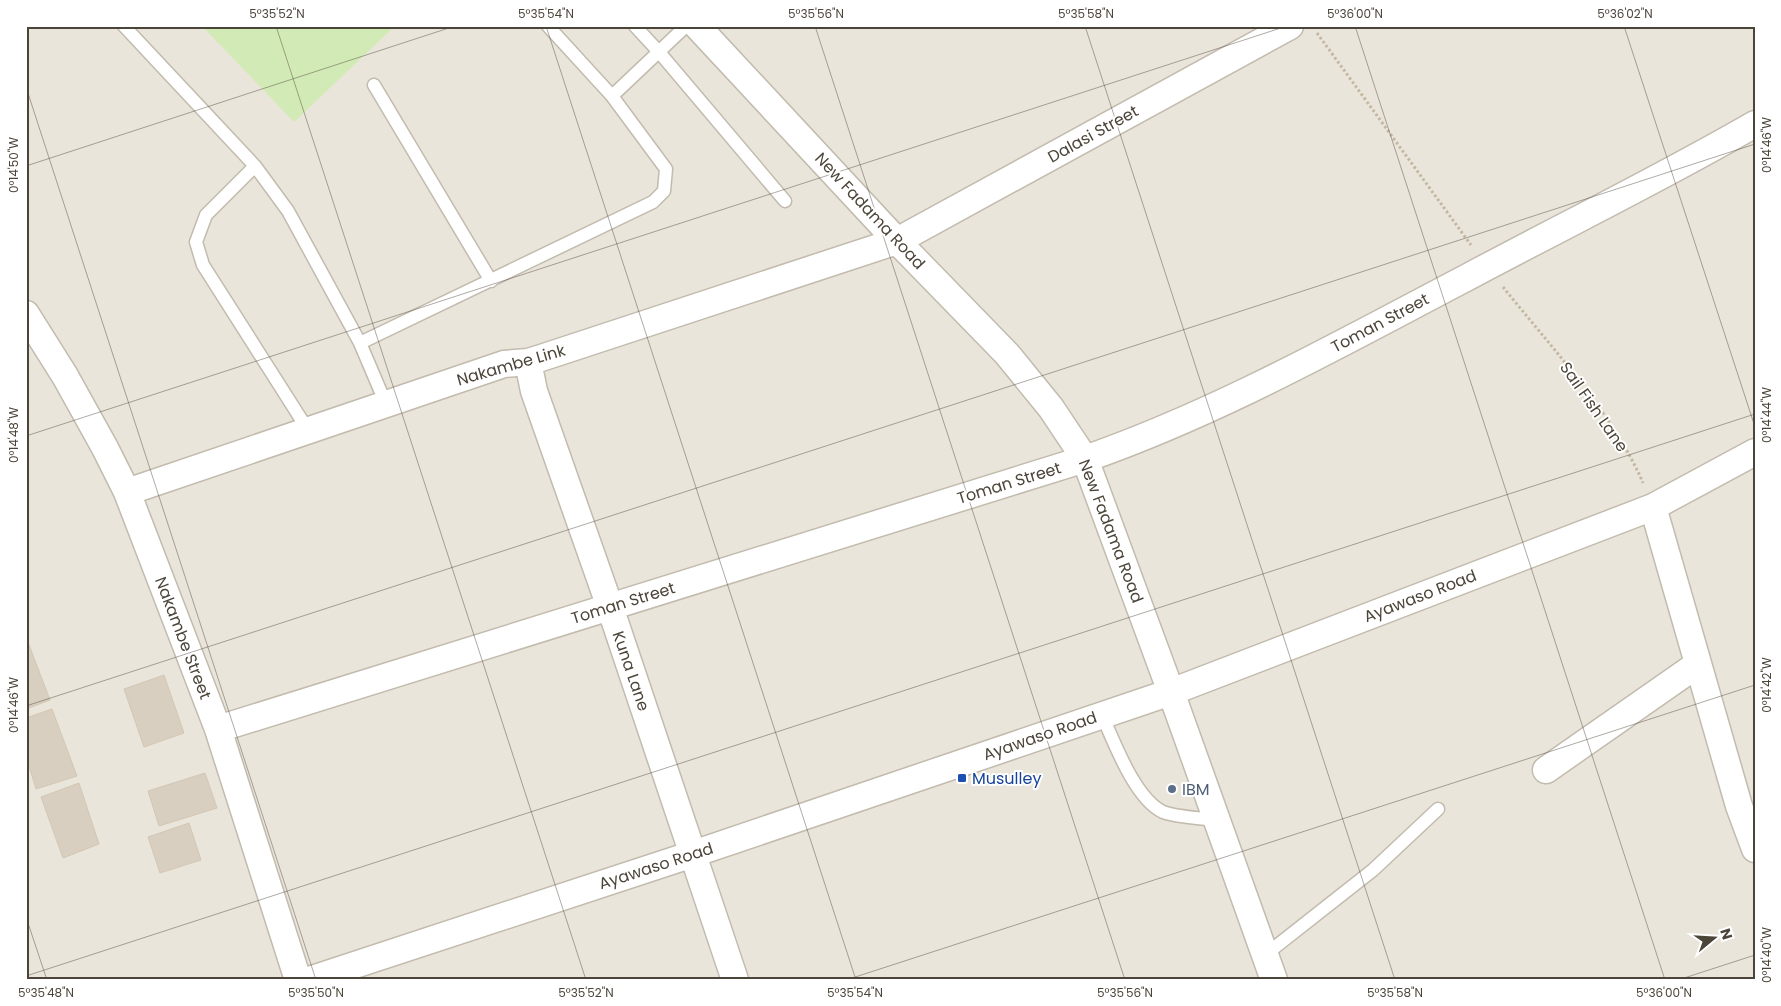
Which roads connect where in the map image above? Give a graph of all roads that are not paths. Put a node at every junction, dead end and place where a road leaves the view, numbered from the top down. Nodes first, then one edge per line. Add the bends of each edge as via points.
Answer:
1 (124, 26) edge
2 (548, 26) edge
3 (635, 26) edge
4 (686, 26) edge
5 (697, 26) edge
6 (1290, 26) edge
7 (659, 52) junction
8 (374, 85) dead end
9 (612, 96) junction
10 (1755, 124) edge
11 (255, 166) junction
12 (785, 201) dead end
13 (896, 241) junction
14 (491, 281) junction
15 (26, 314) edge
16 (360, 343) junction
17 (528, 362) junction
18 (386, 404) junction
19 (308, 430) junction
20 (1755, 452) edge
21 (1085, 459) junction
22 (127, 492) junction
23 (1653, 507) junction
24 (610, 607) junction
25 (1698, 664) junction
26 (1171, 692) junction
27 (1102, 715) junction
28 (218, 729) junction
29 (1546, 770) dead end
30 (1438, 809) dead end
31 (1217, 820) junction
32 (1755, 849) edge
33 (693, 854) junction
34 (1265, 954) junction
35 (298, 980) edge
36 (309, 980) edge
37 (735, 980) edge
38 (1274, 980) edge

1 - 11 lane
2 - 9 lane
3 - 7 lane
4 - 7 lane
5 - 13 street, New Fadama Road
6 - 13 street, Dalasi Street
7 - 9 lane
7 - 12 lane
8 - 14 lane
9 - 14 lane via 666,169 664,191 653,202
10 - 21 street, Toman Street via 1325,352 1202,412
11 - 16 lane via 288,211
11 - 19 lane via 206,215 196,242 203,265
13 - 17 street, Nakambe Link
13 - 21 street, New Fadama Road via 1007,354 1051,408
14 - 16 lane
15 - 22 street, Nakambe Street via 106,448
16 - 18 lane
17 - 18 street, Nakambe Link via 504,364
17 - 24 street, Kuna Lane via 534,391
18 - 19 street, Nakambe Link
19 - 22 street, Nakambe Link
20 - 23 street, Ayawaso Road
21 - 24 street, Toman Street
21 - 26 street, New Fadama Road
22 - 28 street, Nakambe Street
23 - 25 street
23 - 26 street, Ayawaso Road
24 - 28 street, Toman Street
24 - 33 street, Kuna Lane
25 - 29 street
25 - 32 street via 1738,806
26 - 27 street, Ayawaso Road
26 - 31 street, New Fadama Road
27 - 31 lane via 1127,770 1152,803 1164,812
27 - 33 street, Ayawaso Road
28 - 35 street, Nakambe Street
30 - 34 lane via 1373,870
31 - 34 street, New Fadama Road
33 - 36 street, Ayawaso Road
33 - 37 street, Kuna Lane
34 - 38 street, New Fadama Road

